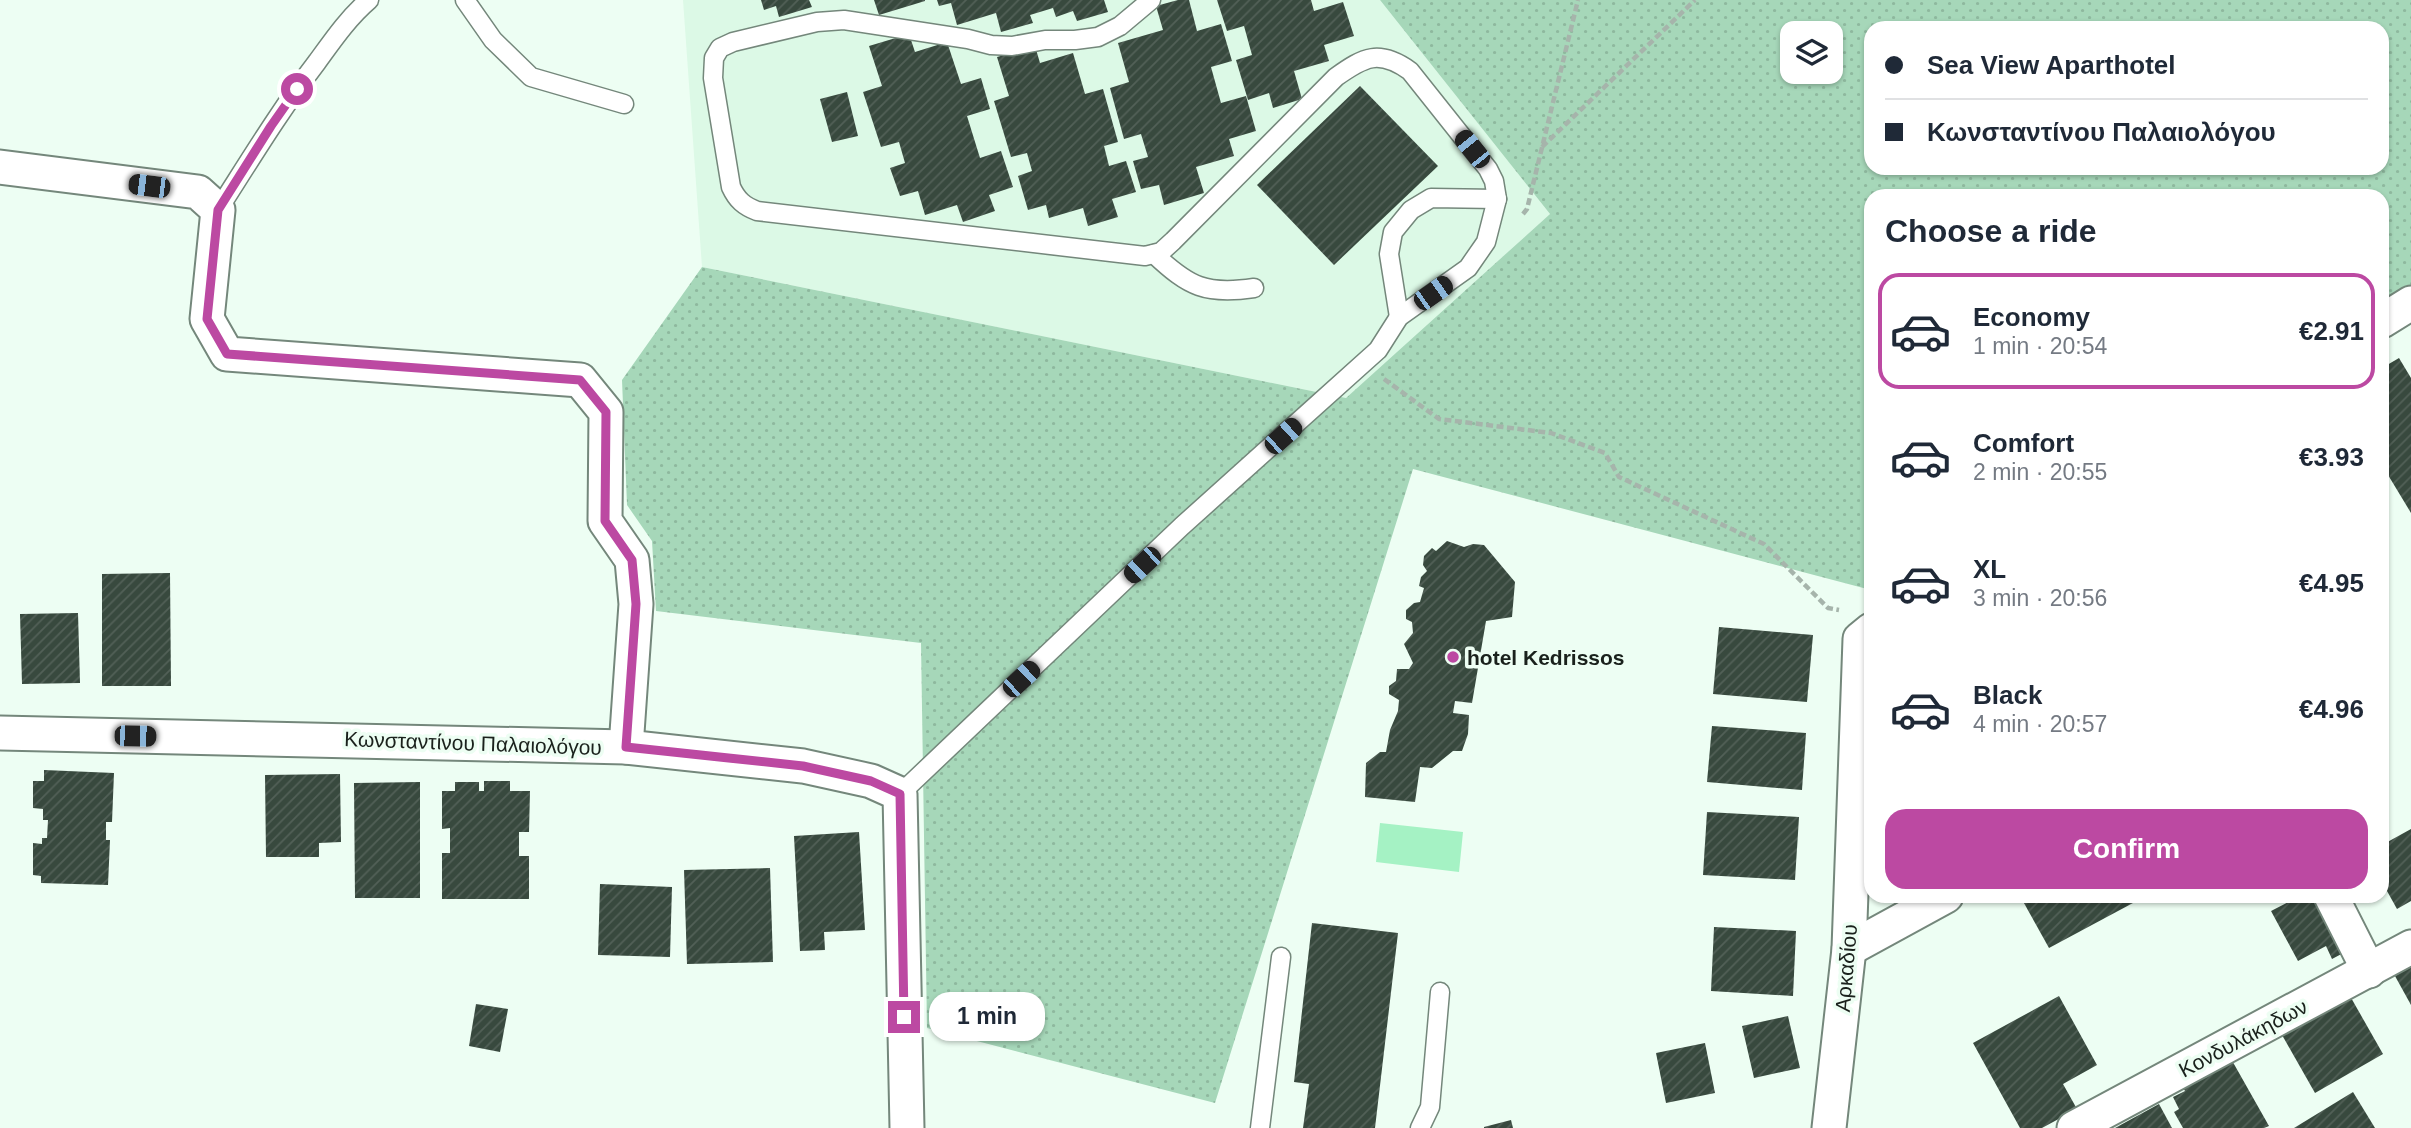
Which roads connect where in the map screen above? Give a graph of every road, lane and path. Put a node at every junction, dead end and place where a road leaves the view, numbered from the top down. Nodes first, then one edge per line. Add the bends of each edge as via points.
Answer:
1 (369, 0) edge
2 (465, 0) edge
3 (1151, 0) edge
4 (1578, 0) edge
5 (1695, 0) edge
6 (624, 104) dead end
7 (1542, 148) junction
8 (0, 167) edge
9 (1497, 199) junction
10 (218, 210) junction
11 (1520, 218) dead end
12 (1154, 254) junction
13 (1254, 288) dead end
14 (1399, 317) junction
15 (1363, 363) junction
16 (1860, 627) edge
17 (0, 733) edge
18 (626, 747) junction
19 (900, 794) junction
20 (1933, 903) edge
21 (2335, 903) edge
22 (2411, 947) edge
23 (1849, 949) junction
24 (1280, 957) dead end
25 (2369, 971) junction
26 (1440, 992) dead end
27 (907, 1128) edge
28 (1260, 1128) edge
29 (1420, 1128) edge
30 (1829, 1128) edge
31 (2074, 1128) edge

1 - 10 lane via 286,104
2 - 6 lane via 493,40 531,77
3 - 12 lane via 1120,26 1098,37 1012,46 844,20 817,22 720,48 714,58 713,78 731,187 744,206 1145,257
4 - 7 path
5 - 7 path
7 - 11 path via 1527,209
8 - 10 street via 198,192
9 - 12 lane via 1488,169 1409,71 1394,60 1376,57 1357,62 1336,77 1173,241
9 - 14 lane via 1486,242 1468,268
9 - 14 lane via 1431,198 1411,210 1393,232 1389,254
10 - 18 street via 207,319 227,354 580,380 606,412 605,521 632,560 636,604
12 - 13 lane via 1199,287 1227,292
14 - 15 lane via 1378,350
15 - 16 path via 1439,419 1551,433 1605,453 1619,477 1763,544 1828,608
15 - 19 lane via 1182,526
16 - 23 street, Αρκαδίου
17 - 18 street, Κωνσταντίνου Παλαιολόγου
18 - 19 street, Κωνσταντίνου Παλαιολόγου via 803,766 871,781
19 - 27 street
20 - 23 street
21 - 25 street
22 - 25 street, Κονδυλάκηδων
23 - 30 street, Αρκαδίου
24 - 28 lane
25 - 31 street, Κονδυλάκηδων
26 - 29 lane via 1430,1107

